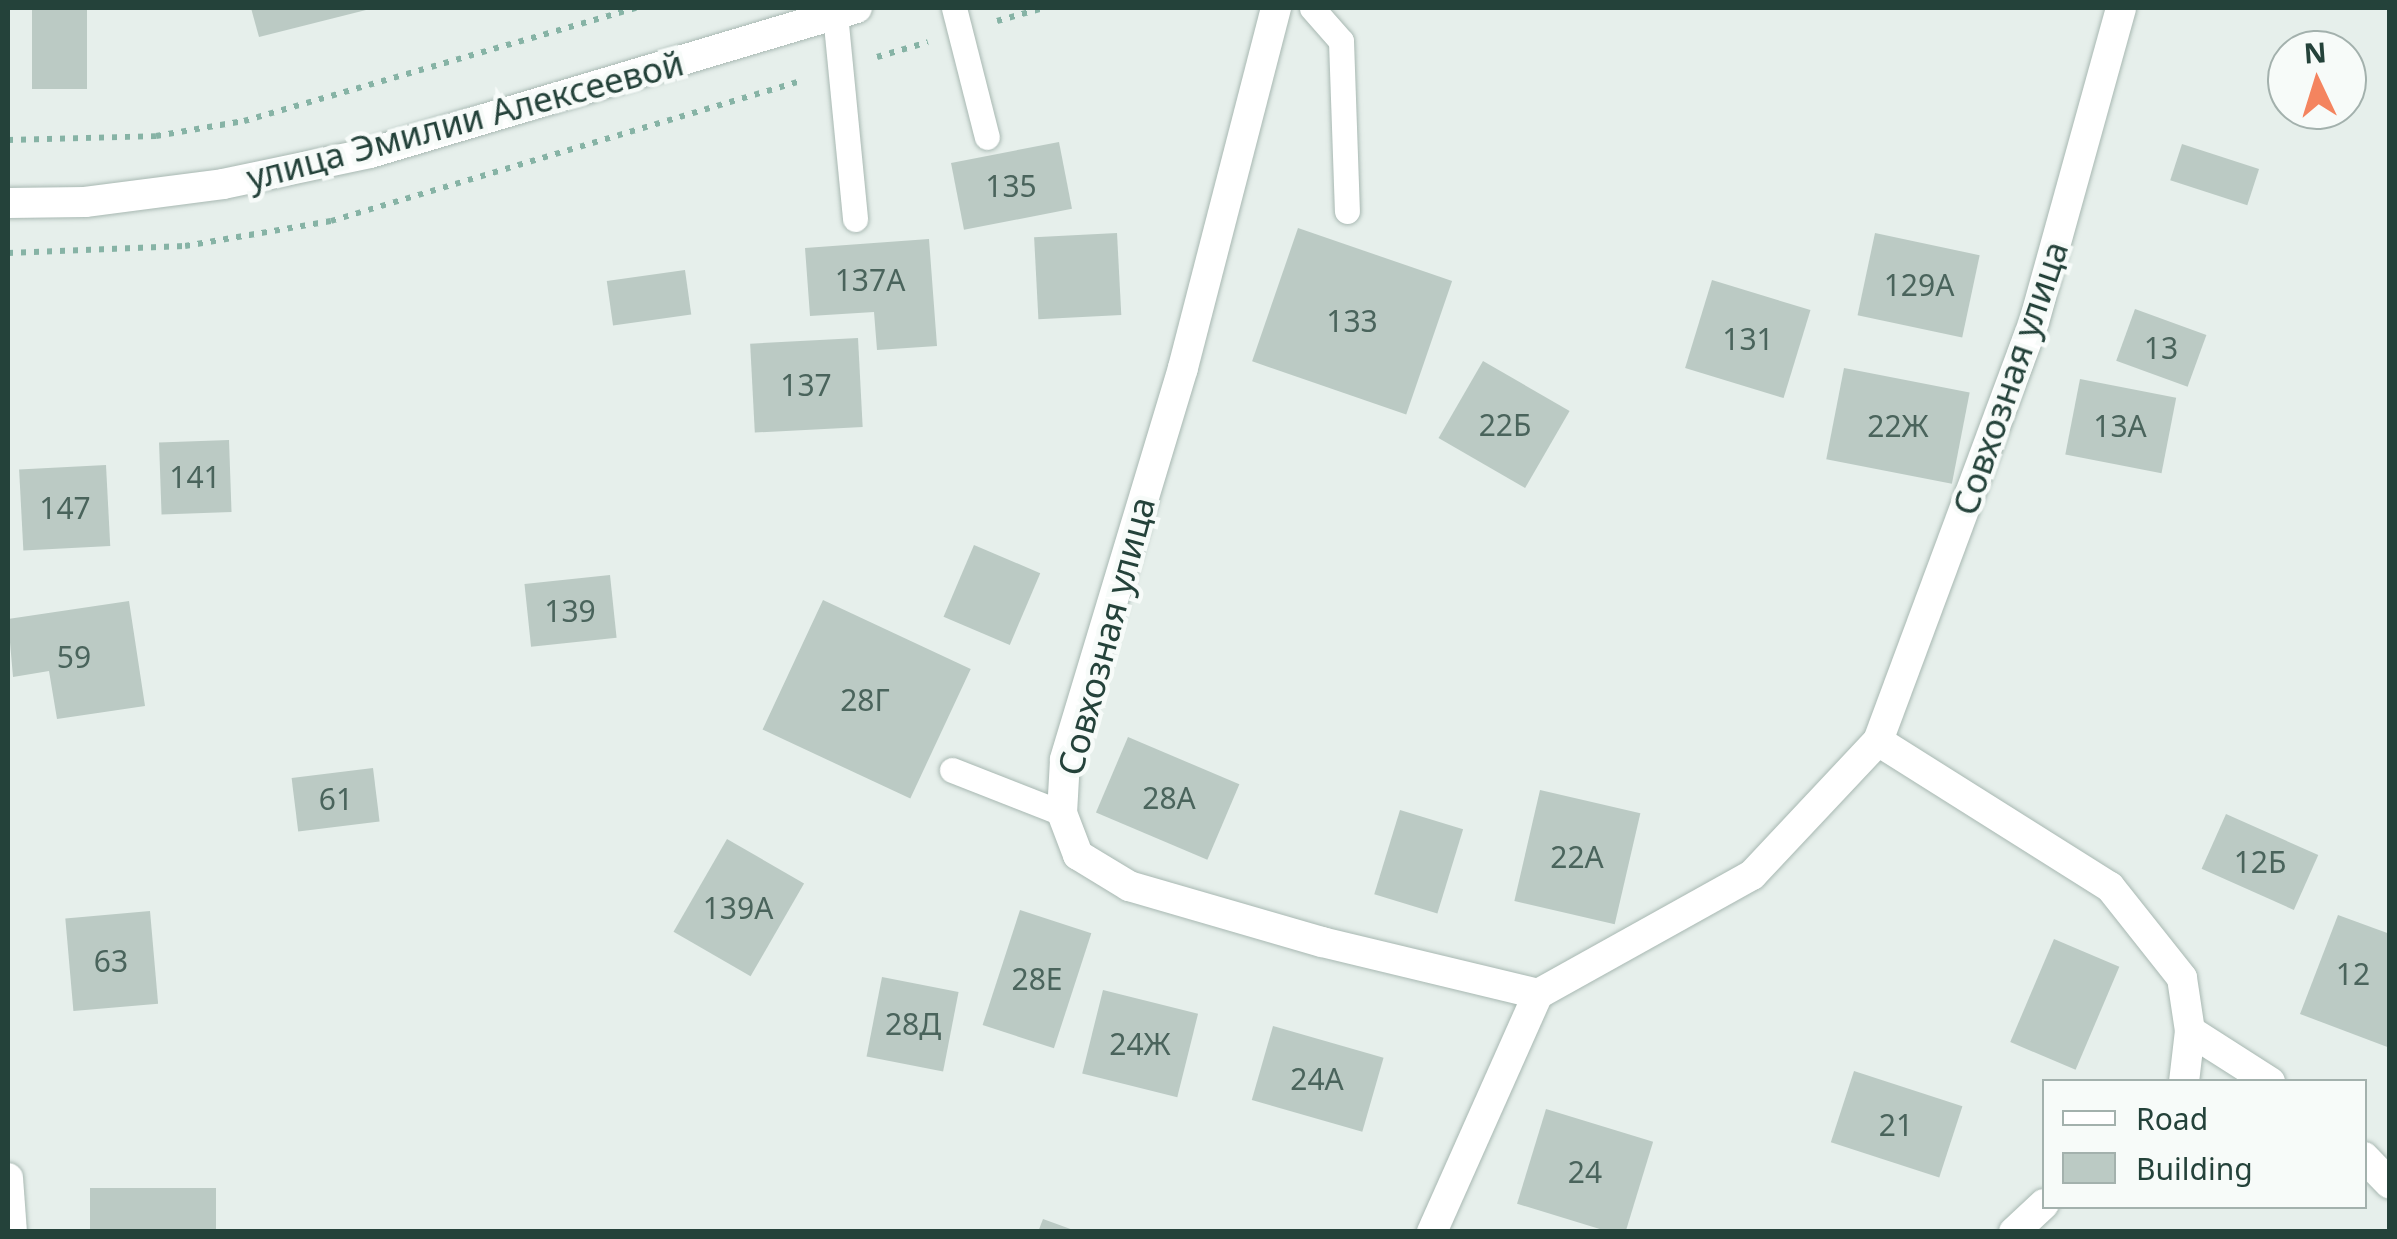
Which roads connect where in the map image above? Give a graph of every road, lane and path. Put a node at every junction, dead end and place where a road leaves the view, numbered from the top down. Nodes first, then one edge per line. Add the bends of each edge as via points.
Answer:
1 (636, 8) edge
2 (1044, 8) edge
3 (1276, 8) edge
4 (1312, 8) edge
5 (2121, 8) edge
6 (846, 11) edge
7 (957, 20) edge
8 (840, 68) junction
9 (988, 137) dead end
10 (8, 140) edge
11 (8, 203) edge
12 (1346, 211) dead end
13 (856, 219) dead end
14 (8, 252) edge
15 (1878, 742) junction
16 (952, 770) dead end
17 (1062, 814) junction
18 (1538, 994) junction
19 (2190, 1030) junction
20 (2184, 1079) edge
21 (2265, 1079) edge
22 (2367, 1160) edge
23 (8, 1178) edge
24 (2390, 1184) edge
25 (2042, 1206) edge
26 (12, 1232) edge
27 (1432, 1232) edge
28 (2014, 1232) edge

1 - 10 path via 244,121 156,136
2 - 7 path
3 - 17 street, Совхозная улица via 1182,368 1065,760
4 - 12 lane via 1341,41
5 - 15 street, Совхозная улица via 2034,322
6 - 8 lane
6 - 11 street, улица Эмилии Алексеевой via 370,153 223,184 85,202
7 - 8 path
7 - 9 lane
8 - 13 lane
8 - 14 path via 330,221 185,246
15 - 18 street, Совхозная улица via 1752,875
15 - 19 street via 2110,887 2182,978
16 - 17 lane
17 - 18 street, Совхозная улица via 1078,855 1129,886
18 - 27 street
19 - 20 street
19 - 21 street
22 - 24 street
23 - 26 street
25 - 28 street

